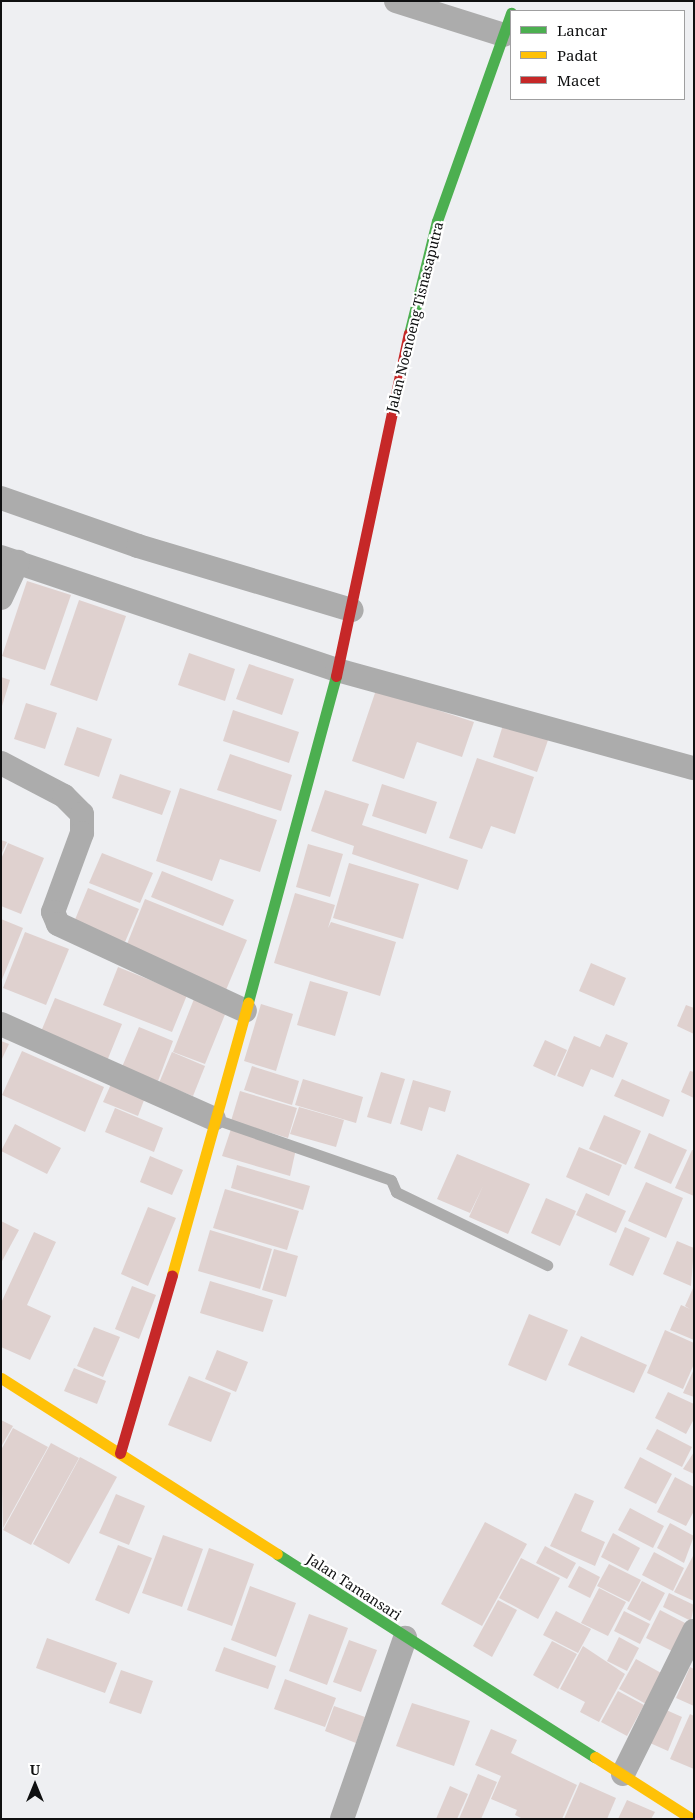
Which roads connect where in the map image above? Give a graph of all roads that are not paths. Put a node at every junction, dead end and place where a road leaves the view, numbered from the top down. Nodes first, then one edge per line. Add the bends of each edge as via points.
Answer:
1 (396, 1) edge
2 (510, 18) edge
3 (504, 35) junction
4 (1, 498) edge
5 (10, 560) edge
6 (1, 598) edge
7 (350, 620) junction
8 (339, 663) junction
9 (1, 763) edge
10 (694, 768) edge
11 (245, 1011) junction
12 (1, 1024) edge
13 (214, 1118) junction
14 (547, 1265) dead end
15 (1, 1378) edge
16 (120, 1453) junction
17 (694, 1631) edge
18 (405, 1638) junction
19 (623, 1774) junction
20 (342, 1819) edge
21 (692, 1819) edge

1 - 3 street
2 - 3 street, Jalan Noenoeng Tisnasaputra
3 - 7 street, Jalan Noenoeng Tisnasaputra via 437,221 400,371
4 - 7 street
5 - 6 street
5 - 8 street
7 - 8 street, Jalan Noenoeng Tisnasaputra
8 - 10 street
8 - 11 street, Jalan Noenoeng Tisnasaputra
9 - 11 street via 64,796 82,814 82,833 53,912 58,924
11 - 13 street, Jalan Noenoeng Tisnasaputra
12 - 13 street
13 - 14 lane via 391,1180 396,1192
13 - 16 street, Jalan Noenoeng Tisnasaputra
15 - 16 street, Jalan Tamansari
16 - 18 street, Jalan Tamansari
17 - 19 street
18 - 19 street, Jalan Tamansari
18 - 20 street
19 - 21 street, Jalan Tamansari

